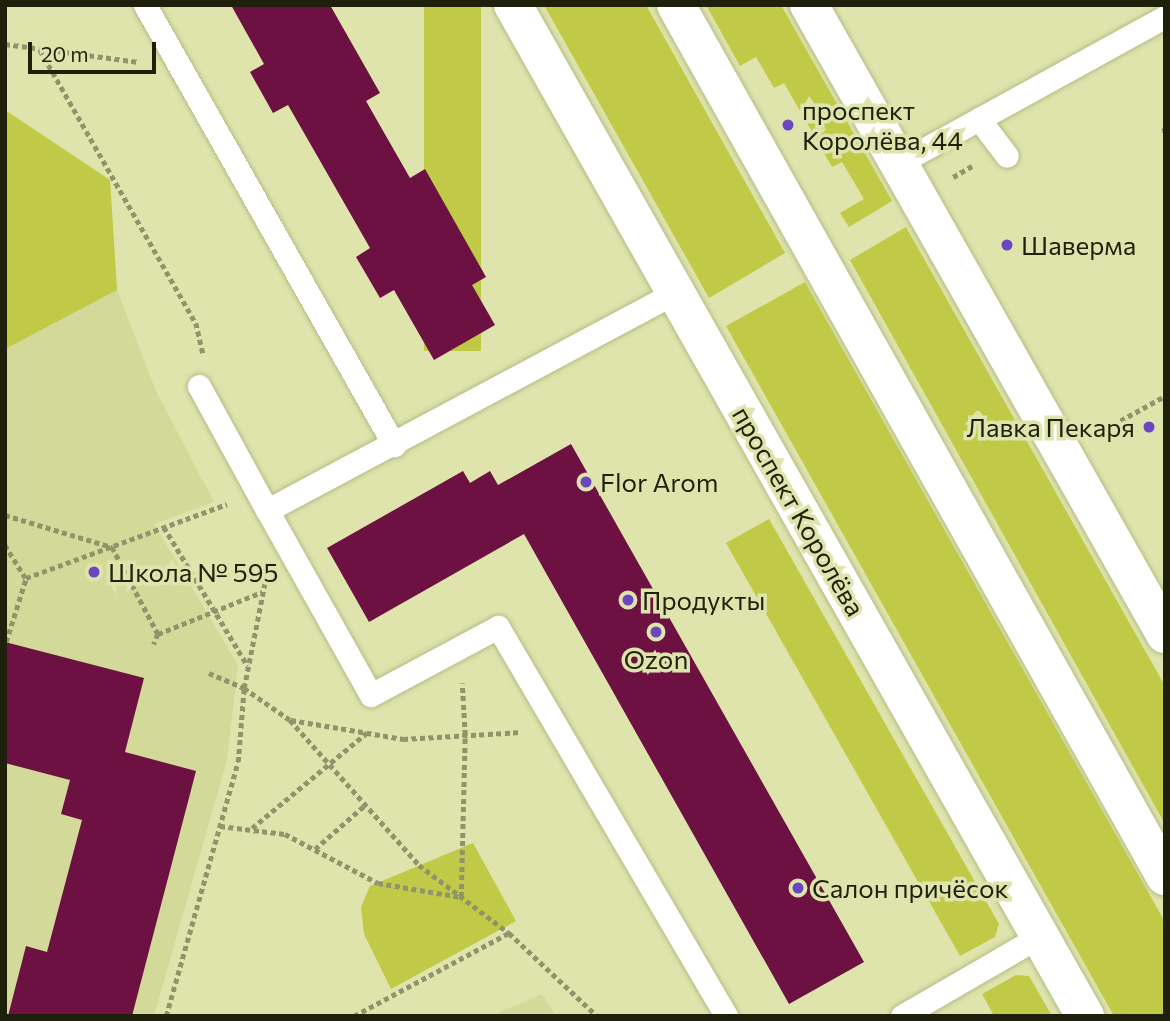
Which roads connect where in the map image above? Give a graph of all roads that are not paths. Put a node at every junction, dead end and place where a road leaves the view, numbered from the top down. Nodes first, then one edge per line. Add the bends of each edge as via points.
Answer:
1 (145, 5) edge
2 (513, 5) edge
3 (676, 5) edge
4 (809, 5) edge
5 (1165, 17) edge
6 (978, 119) junction
7 (1007, 156) dead end
8 (899, 163) junction
9 (676, 292) junction
10 (199, 386) road end
11 (394, 445) junction
12 (267, 510) junction
13 (1165, 634) edge
14 (1165, 876) edge
15 (1040, 936) junction
16 (726, 1016) edge
17 (902, 1016) edge
18 (1085, 1016) edge

1 - 11 lane
2 - 9 street, проспект Королёва
3 - 14 street
4 - 8 street
5 - 6 lane
6 - 7 lane
6 - 8 lane
8 - 13 street
9 - 11 lane
9 - 15 street, проспект Королёва
10 - 12 lane
11 - 12 lane
12 - 16 lane via 371,695 498,627
15 - 17 lane
15 - 18 street, проспект Королёва

